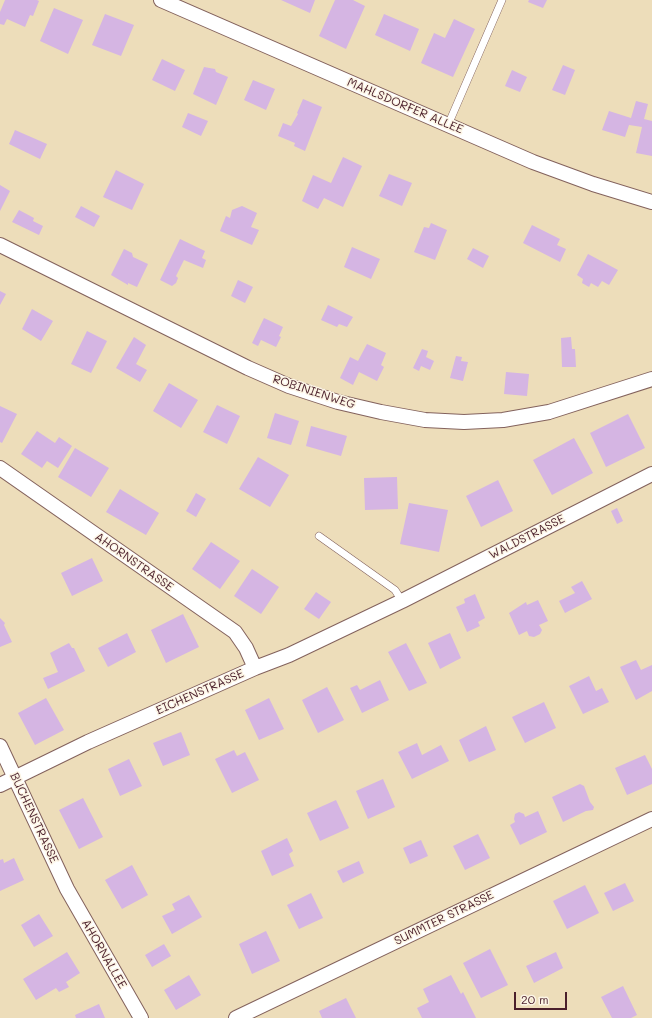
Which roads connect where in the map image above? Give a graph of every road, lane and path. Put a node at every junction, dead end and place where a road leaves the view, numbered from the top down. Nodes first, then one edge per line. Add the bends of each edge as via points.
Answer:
1 (161, 0) edge
2 (502, 0) edge
3 (448, 125) junction
4 (652, 202) edge
5 (0, 245) edge
6 (652, 379) edge
7 (0, 468) edge
8 (652, 474) edge
9 (319, 536) dead end
10 (402, 601) junction
11 (255, 668) junction
12 (0, 746) edge
13 (15, 778) junction
14 (0, 786) edge
15 (652, 819) edge
16 (67, 890) joint
17 (141, 1018) edge
18 (236, 1018) edge

1 - 3 street, MAHLSDORFER ALLEE
2 - 3 lane
3 - 4 street, MAHLSDORFER ALLEE via 561,173
5 - 6 street, ROBINIENWEG via 227,358 289,386 338,402 381,412 425,420 503,420 549,412
7 - 11 street, AHORNSTRASSE via 235,632
8 - 10 street, WALDSTRASSE
9 - 10 lane via 395,590
10 - 11 street, EICHENSTRASSE via 289,655
11 - 13 street, EICHENSTRASSE via 88,742
12 - 13 street, BUCHENSTRASSE
13 - 14 street, EICHENSTRASSE
13 - 16 street, BUCHENSTRASSE
15 - 18 street, SUMMTER STRASSE
16 - 17 street, AHORNALLEE

